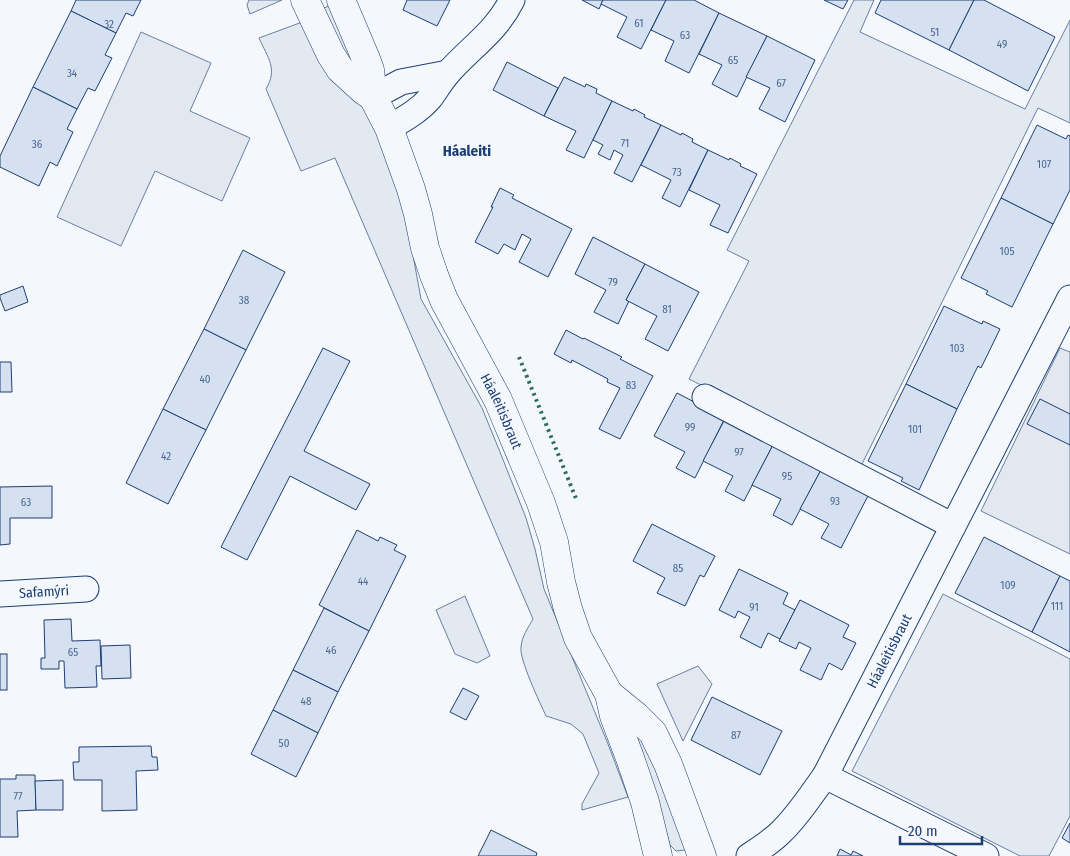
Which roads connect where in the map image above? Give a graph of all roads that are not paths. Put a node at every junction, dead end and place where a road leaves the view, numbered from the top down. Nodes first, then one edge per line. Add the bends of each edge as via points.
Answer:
1 (305, 0) edge
2 (340, 0) edge
3 (512, 0) edge
4 (448, 73) junction
5 (373, 96) junction
6 (389, 128) junction
7 (1070, 298) edge
8 (705, 397) dead end
9 (953, 526) junction
10 (86, 589) dead end
11 (0, 594) edge
12 (609, 694) junction
13 (825, 776) junction
14 (658, 856) edge
15 (702, 856) edge
16 (749, 856) edge
17 (986, 856) edge

1 - 5 street, Háaleitisbraut via 340,69
2 - 5 street, Háaleitisbraut via 368,65
3 - 4 street via 497,24
4 - 5 street via 401,82
4 - 6 street via 417,111
5 - 6 street, Háaleitisbraut
6 - 12 street, Háaleitisbraut via 444,300 498,400 541,502 578,638
7 - 9 street, Háaleitisbraut
8 - 9 street
9 - 13 street, Háaleitisbraut
10 - 11 street, Safamýri
12 - 14 street, Háaleitisbraut via 645,802
12 - 15 street, Háaleitisbraut via 654,733
13 - 16 street, Háaleitisbraut via 781,833
13 - 17 street

